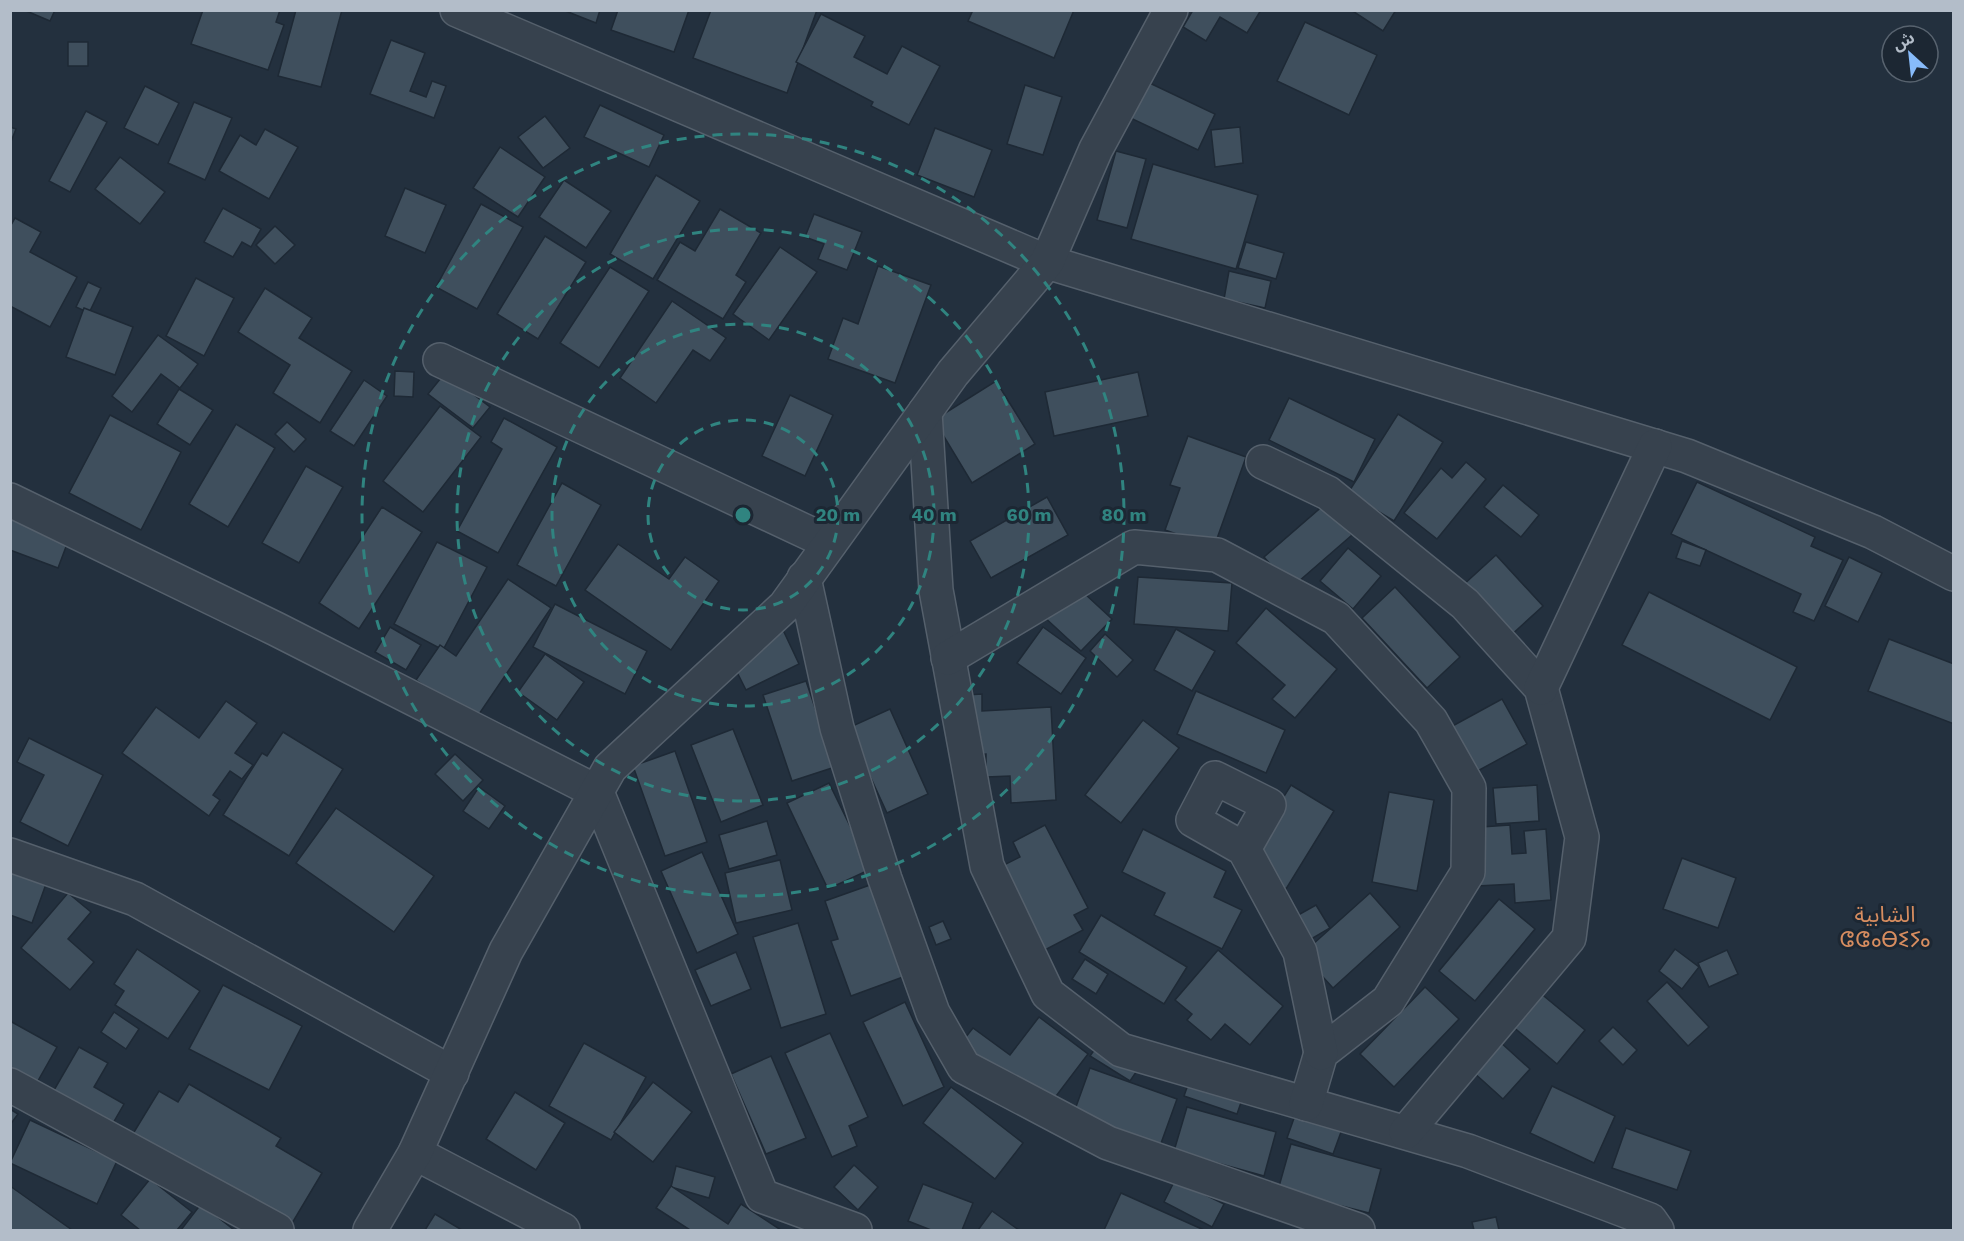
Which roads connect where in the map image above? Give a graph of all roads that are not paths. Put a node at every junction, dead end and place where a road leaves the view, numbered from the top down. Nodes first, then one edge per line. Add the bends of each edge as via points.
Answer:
1 (457, 10) edge
2 (1171, 10) edge
3 (1047, 262) junction
4 (440, 360) dead end
5 (925, 412) junction
6 (1655, 446) junction
7 (1263, 462) dead end
8 (10, 500) edge
9 (830, 543) junction
10 (1953, 574) edge
11 (804, 578) junction
12 (948, 658) junction
13 (1541, 688) junction
14 (597, 792) junction
15 (1244, 849) dead end
16 (10, 855) edge
17 (1321, 1053) junction
18 (452, 1073) junction
19 (10, 1085) edge
20 (1306, 1104) junction
21 (1406, 1132) junction
22 (415, 1153) junction
23 (277, 1230) edge
24 (370, 1230) edge
25 (563, 1230) edge
26 (855, 1230) edge
27 (1358, 1230) edge
28 (1657, 1230) edge

1 - 3 street
2 - 3 street via 1096,149
3 - 5 street
3 - 6 street
4 - 9 street
5 - 9 street
5 - 12 street via 936,590
6 - 10 street via 1873,532
6 - 13 street
7 - 13 street via 1328,493 1465,604
8 - 14 street
9 - 11 street
11 - 14 street via 785,606 610,768
11 - 27 street via 837,728 885,879 933,1012 964,1066 1108,1143
12 - 17 street via 1134,547 1217,555 1336,618 1431,720 1469,788 1468,872 1388,1001
12 - 20 street via 987,866 1048,994 1121,1050
13 - 21 street via 1582,837 1569,938
14 - 18 street via 506,951
14 - 26 street via 762,1196
15 - 17 street via 1300,952
16 - 18 street via 135,899
17 - 20 street
18 - 22 street
19 - 23 street
20 - 21 street
21 - 28 street via 1650,1220
22 - 24 street
22 - 25 street

